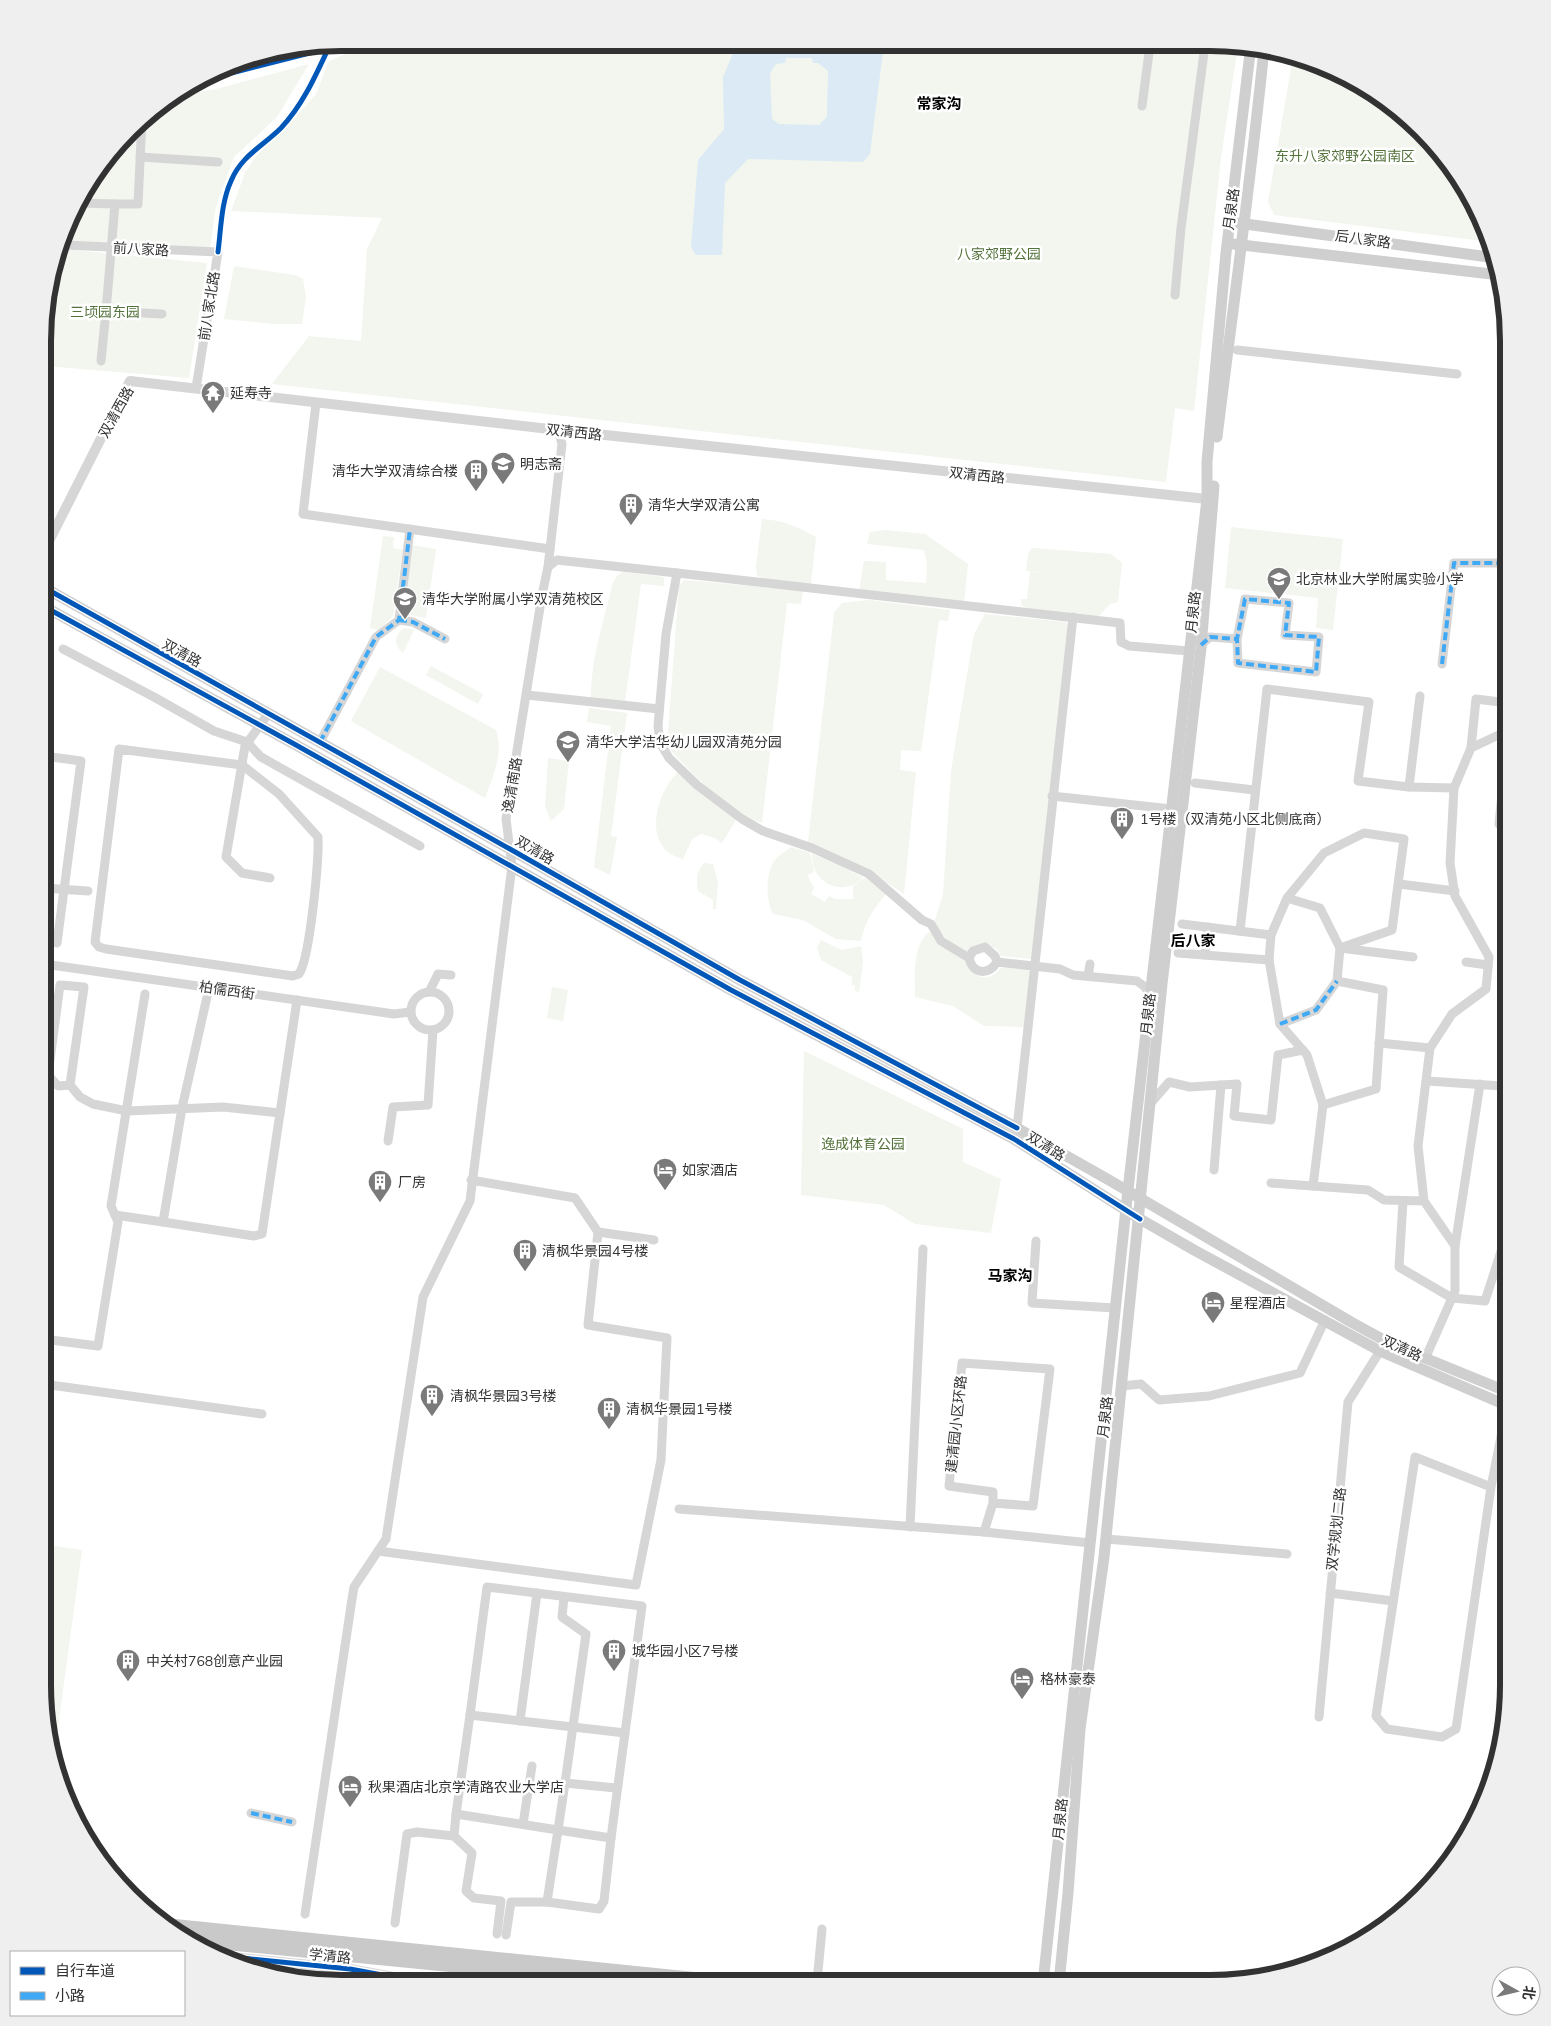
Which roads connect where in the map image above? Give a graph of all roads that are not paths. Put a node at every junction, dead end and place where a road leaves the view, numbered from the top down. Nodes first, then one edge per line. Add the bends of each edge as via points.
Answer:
1 (1149, 51) edge
2 (1204, 51) edge
3 (1250, 54) edge
4 (1263, 56) edge
5 (1142, 106) dead end
6 (141, 131) edge
7 (140, 157) junction
8 (218, 162) dead end
9 (86, 203) edge
10 (115, 204) junction
11 (1230, 223) junction
12 (1244, 224) junction
13 (68, 244) edge
14 (1227, 244) junction
15 (1241, 245) junction
16 (112, 247) junction
17 (218, 252) joint
18 (1487, 257) edge
19 (1492, 274) edge
20 (1175, 295) dead end
21 (106, 311) junction
22 (162, 314) dead end
23 (1237, 350) dead end
24 (101, 361) dead end
25 (1457, 374) dead end
26 (196, 388) junction
27 (316, 403) junction
28 (558, 430) junction
29 (1207, 499) junction
30 (410, 529) junction
31 (51, 537) edge
32 (550, 549) junction
33 (1500, 563) edge
34 (548, 567) junction
35 (676, 573) junction
36 (51, 592) edge
37 (51, 611) edge
38 (1073, 618) junction
39 (399, 620) junction
40 (445, 639) dead end
41 (1237, 639) junction
42 (1201, 645) junction
43 (63, 650) dead end
44 (1189, 651) junction
45 (1442, 664) dead end
46 (527, 695) junction
47 (1420, 696) dead end
48 (1500, 702) edge
49 (659, 709) junction
50 (268, 714) junction
51 (260, 725) junction
52 (1500, 735) edge
53 (247, 742) junction
54 (320, 742) junction
55 (1471, 748) junction
56 (51, 757) edge
57 (242, 765) junction
58 (1195, 783) dead end
59 (1408, 787) junction
60 (1454, 788) junction
61 (1254, 790) junction
62 (1052, 796) junction
63 (1171, 809) junction
64 (420, 846) dead end
65 (510, 849) junction
66 (512, 866) junction
67 (270, 878) dead end
68 (1399, 884) junction
69 (51, 888) edge
70 (64, 888) junction
71 (88, 891) dead end
72 (1454, 891) junction
73 (1287, 898) junction
74 (1182, 924) dead end
75 (1208, 927) junction
76 (1240, 931) junction
77 (1271, 935) junction
78 (57, 943) dead end
79 (1340, 948) junction
80 (1178, 953) dead end
81 (1205, 955) junction
82 (1413, 956) dead end
83 (969, 958) junction
84 (1269, 960) junction
85 (997, 962) junction
86 (1466, 962) dead end
87 (1090, 964) dead end
88 (51, 965) edge
89 (1488, 965) junction
90 (1033, 966) junction
91 (451, 975) dead end
92 (1088, 976) junction
93 (1337, 981) junction
94 (209, 988) junction
95 (429, 992) junction
96 (145, 994) dead end
97 (1150, 997) junction
98 (297, 1000) junction
99 (410, 1012) junction
100 (1280, 1024) junction
101 (433, 1030) junction
102 (1379, 1043) junction
103 (51, 1045) edge
104 (1430, 1048) junction
105 (1303, 1050) junction
106 (1427, 1081) junction
107 (51, 1082) edge
108 (1480, 1084) junction
109 (70, 1085) junction
110 (1221, 1085) junction
111 (1500, 1086) edge
112 (1150, 1104) junction
113 (1323, 1105) junction
114 (182, 1108) junction
115 (126, 1112) junction
116 (280, 1113) junction
117 (1017, 1128) junction
118 (388, 1141) dead end
119 (1214, 1170) dead end
120 (470, 1180) junction
121 (1271, 1183) dead end
122 (1313, 1186) junction
123 (1128, 1190) junction
124 (1142, 1200) junction
125 (1402, 1201) junction
126 (1424, 1202) junction
127 (1126, 1210) junction
128 (115, 1215) junction
129 (1140, 1219) junction
130 (163, 1222) junction
131 (598, 1232) junction
132 (654, 1240) dead end
133 (1036, 1241) dead end
134 (1455, 1246) junction
135 (922, 1249) dead end
136 (1500, 1255) edge
137 (1452, 1298) junction
138 (1115, 1308) junction
139 (1326, 1320) junction
140 (51, 1340) edge
141 (1380, 1351) junction
142 (1425, 1359) junction
143 (51, 1385) edge
144 (1122, 1386) junction
145 (1500, 1389) edge
146 (1500, 1403) edge
147 (262, 1414) dead end
148 (1500, 1444) edge
149 (1491, 1487) junction
150 (993, 1503) junction
151 (679, 1509) dead end
152 (910, 1527) junction
153 (984, 1532) junction
154 (1106, 1539) junction
155 (1090, 1543) junction
156 (378, 1550) junction
157 (1287, 1554) dead end
158 (537, 1593) junction
159 (1330, 1593) junction
160 (564, 1597) junction
161 (1393, 1601) junction
162 (470, 1715) junction
163 (1319, 1717) dead end
164 (520, 1721) junction
165 (573, 1727) junction
166 (625, 1733) junction
167 (532, 1766) dead end
168 (565, 1783) junction
169 (618, 1785) junction
170 (251, 1813) dead end
171 (456, 1814) junction
172 (292, 1822) dead end
173 (523, 1824) junction
174 (558, 1830) junction
175 (454, 1836) junction
176 (611, 1838) junction
177 (547, 1902) junction
178 (305, 1914) dead end
179 (395, 1923) dead end
180 (181, 1927) edge
181 (822, 1929) dead end
182 (497, 1934) dead end
183 (506, 1935) dead end
184 (205, 1941) edge
185 (246, 1958) edge
186 (382, 1975) edge
187 (551, 1975) edge
188 (655, 1975) edge
189 (818, 1975) edge
190 (1045, 1975) edge
191 (1060, 1975) edge

1 - 5 street
2 - 20 street
3 - 11 main road, 月泉路
4 - 12 main road, 月泉路
6 - 7 street
7 - 8 street
7 - 10 street via 138,204
9 - 10 street
10 - 16 street
11 - 12 main road, 后八家路
11 - 14 main road, 月泉路
12 - 15 main road, 月泉路
12 - 18 main road, 后八家路
13 - 16 street, 前八家路
14 - 15 main road, 后八家路
14 - 29 main road, 月泉路 via 1207,462
15 - 19 main road, 后八家路
15 - 42 main road, 月泉路 via 1214,461 1214,500
16 - 17 street, 前八家路
16 - 21 street
17 - 26 street, 前八家北路
21 - 22 street
21 - 24 street
23 - 25 street
26 - 27 street, 双清西路
26 - 31 street, 双清西路 via 130,381
27 - 28 street, 双清西路
27 - 30 street via 303,514
28 - 29 street, 双清西路
28 - 32 street, 逸清南路 via 562,444
29 - 44 main road, 月泉路
30 - 32 street
30 - 39 street
32 - 34 street, 逸清南路
33 - 45 street via 1454,563
34 - 35 street via 557,560
34 - 46 street, 逸清南路
35 - 38 street
35 - 49 street
36 - 50 main road, 双清路
37 - 51 main road, 双清路
38 - 44 street via 1120,623 1121,642 1129,646
38 - 62 street
39 - 40 street via 413,622
39 - 54 street via 376,637
41 - 41 street via 1245,599 1289,603 1285,635 1319,637 1316,672 1238,664
41 - 42 street via 1210,637
42 - 112 main road, 月泉路
43 - 53 street via 214,732
44 - 63 main road, 月泉路
46 - 49 street
46 - 65 street, 逸清南路 via 506,819
47 - 59 street
48 - 55 street via 1476,699
49 - 83 street via 660,743 669,758 697,785 742,819 763,830 869,874 922,920 931,924 941,941
50 - 51 street
50 - 54 main road, 双清路
51 - 53 street
51 - 66 main road, 双清路
52 - 55 street
53 - 57 street
53 - 64 street via 261,757
54 - 65 main road, 双清路
55 - 60 street
56 - 70 street via 81,760
57 - 57 street via 279,794 318,837 319,858 308,935 298,974 294,976 99,947 95,942 119,748
57 - 67 street via 226,857 242,873
58 - 61 street
59 - 60 street
59 - 61 street via 1358,781 1368,702 1267,688
60 - 72 street via 1450,863
61 - 76 street
62 - 63 street
62 - 90 street
63 - 97 main road, 月泉路
65 - 66 street, 逸清南路
65 - 117 main road, 双清路 via 740,980
66 - 120 street, 逸清南路
66 - 127 main road, 双清路 via 731,990 1014,1139
68 - 72 street
68 - 73 street via 1404,839 1364,833 1324,853
68 - 79 street via 1392,930
69 - 70 street
70 - 71 street
70 - 78 street
72 - 89 street via 1489,957
73 - 77 street
73 - 79 street via 1320,908
74 - 75 street
75 - 76 street
75 - 81 street
76 - 77 street
77 - 84 street
79 - 82 street
79 - 93 street
80 - 81 street
81 - 84 street
83 - 85 street via 976,971 993,969
83 - 85 street via 973,951 985,947 996,956
84 - 100 street
85 - 90 street
86 - 89 street
87 - 92 street
88 - 94 street, 柏儒西街
89 - 104 street via 1486,989 1452,1014
90 - 92 street
90 - 117 street
91 - 95 street via 438,974
92 - 97 street via 1137,981 1145,986
93 - 100 street via 1316,1010
93 - 102 street via 1384,990
94 - 98 street, 柏儒西街
94 - 114 street
95 - 99 street via 413,1000
95 - 101 street via 441,995 449,1012 444,1024
96 - 115 street
97 - 123 main road, 月泉路
98 - 99 street, 柏儒西街 via 394,1014
98 - 116 street
99 - 101 street via 420,1028
100 - 105 street
101 - 118 street via 428,1105 393,1107
102 - 104 street
102 - 113 street via 1376,1089
103 - 109 street via 60,985 84,987
104 - 106 street
105 - 110 street via 1278,1055 1271,1120 1234,1116 1237,1084
105 - 113 street via 1308,1055
106 - 108 street
106 - 126 street via 1418,1146
107 - 109 street via 58,1086
108 - 111 street
108 - 134 street
109 - 115 street via 80,1097 93,1104
110 - 112 street via 1190,1088 1169,1082
110 - 119 street
112 - 124 main road, 月泉路
113 - 122 street
114 - 115 street
114 - 116 street via 222,1107
114 - 130 street
115 - 128 street via 111,1206
116 - 130 street via 262,1234 254,1236
117 - 123 main road, 双清路
120 - 131 street via 574,1198
120 - 156 street, 逸清南路 via 470,1201 424,1298 386,1539
121 - 122 street
122 - 125 street via 1368,1190 1384,1200
123 - 124 main road, 双清路
123 - 127 main road, 月泉路
124 - 129 main road, 月泉路
124 - 142 main road, 双清路 via 1351,1322
125 - 126 street
125 - 137 street via 1399,1267
126 - 134 street
127 - 129 main road, 双清路
127 - 138 main road, 月泉路
128 - 130 street
128 - 140 street via 118,1222 98,1346
129 - 139 main road, 双清路
129 - 144 main road, 月泉路
131 - 132 street
131 - 156 street via 588,1325 667,1338 661,1460 636,1585
133 - 138 street via 1032,1303
134 - 137 street via 1455,1291
135 - 152 street
136 - 137 street via 1485,1301
137 - 142 street
138 - 155 main road, 月泉路
139 - 141 main road, 双清路
139 - 144 street via 1300,1373 1209,1396 1159,1400 1142,1384
141 - 146 main road, 双清路
141 - 159 street, 双学规划二路 via 1348,1402
142 - 145 main road, 双清路
143 - 147 street
144 - 154 main road, 月泉路
148 - 149 street
149 - 161 street via 1415,1457
149 - 161 street via 1456,1728 1442,1737 1387,1729 1376,1716
150 - 150 street, 建清园小区环路 via 1033,1506 1050,1369 962,1363 950,1486 993,1492
150 - 153 street
151 - 152 street
152 - 153 street
153 - 155 street
154 - 157 street
154 - 191 main road, 月泉路 via 1080,1729
155 - 190 main road, 月泉路
156 - 178 street via 354,1587
158 - 160 street
158 - 162 street via 487,1587
158 - 164 street
159 - 161 street
159 - 163 street, 双学规划二路
160 - 165 street via 562,1617 586,1634
160 - 166 street via 642,1606
162 - 164 street
162 - 171 street
164 - 165 street
165 - 166 street
165 - 168 street
166 - 169 street
167 - 173 street
168 - 169 street via 616,1788
168 - 174 street
169 - 176 street
170 - 172 street
171 - 173 street
171 - 175 street
173 - 174 street
174 - 176 street
174 - 177 street
175 - 179 street via 408,1834
175 - 182 street via 472,1852 466,1891 474,1898 501,1901
176 - 177 street via 604,1901 599,1909
177 - 183 street via 511,1902
180 - 188 main road, 学清路
181 - 189 street
184 - 187 main road, 学清路
185 - 186 street, 学清路

